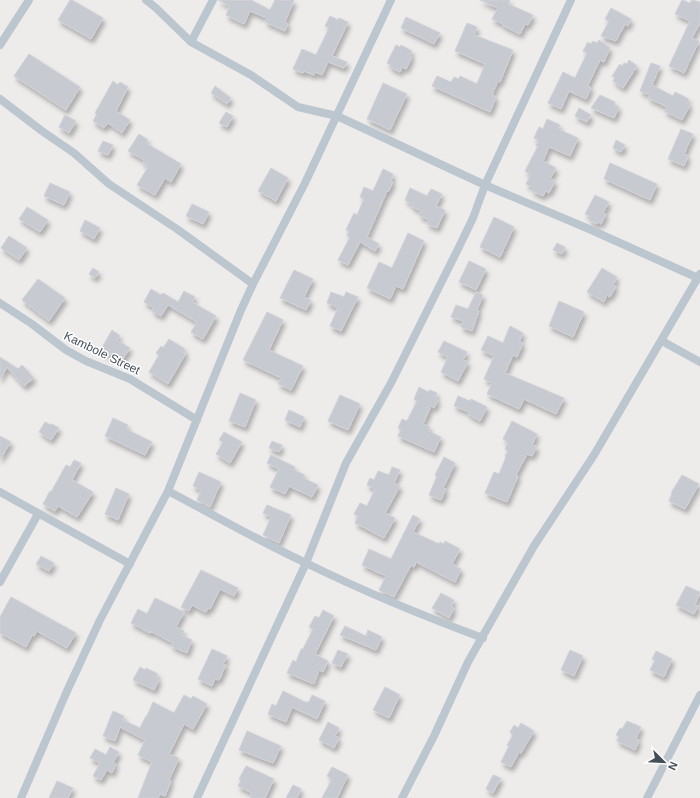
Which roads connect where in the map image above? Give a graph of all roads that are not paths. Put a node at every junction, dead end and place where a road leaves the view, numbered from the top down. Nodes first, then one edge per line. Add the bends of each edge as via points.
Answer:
1 (29, 0) edge
2 (146, 0) edge
3 (213, 0) edge
4 (392, 0) edge
5 (571, 0) edge
6 (191, 42) junction
7 (0, 45) edge
8 (0, 99) edge
9 (337, 116) junction
10 (485, 185) junction
11 (699, 276) edge
12 (253, 284) junction
13 (0, 303) edge
14 (662, 341) junction
15 (700, 362) edge
16 (197, 420) junction
17 (168, 491) junction
18 (0, 492) edge
19 (38, 514) junction
20 (306, 563) junction
21 (130, 564) junction
22 (0, 582) edge
23 (483, 638) junction
24 (700, 695) edge
25 (21, 798) edge
26 (196, 798) edge
27 (402, 798) edge
28 (647, 798) edge

1 - 7 street
2 - 6 street
3 - 6 street
4 - 9 street
5 - 10 street
6 - 9 street via 251,75 298,107
8 - 12 street via 74,153 109,184
9 - 10 street
9 - 12 street
10 - 11 street
10 - 20 street via 474,218 391,383 346,463
11 - 14 street
12 - 16 street
13 - 16 street, Kambole Street via 66,350 130,379
14 - 15 street
14 - 23 street via 594,455 534,546
16 - 17 street
17 - 20 street
17 - 21 street
18 - 19 street
19 - 21 street
19 - 22 street
20 - 23 street via 380,597
20 - 26 street
21 - 25 street via 100,620
23 - 27 street via 468,662
24 - 28 street

